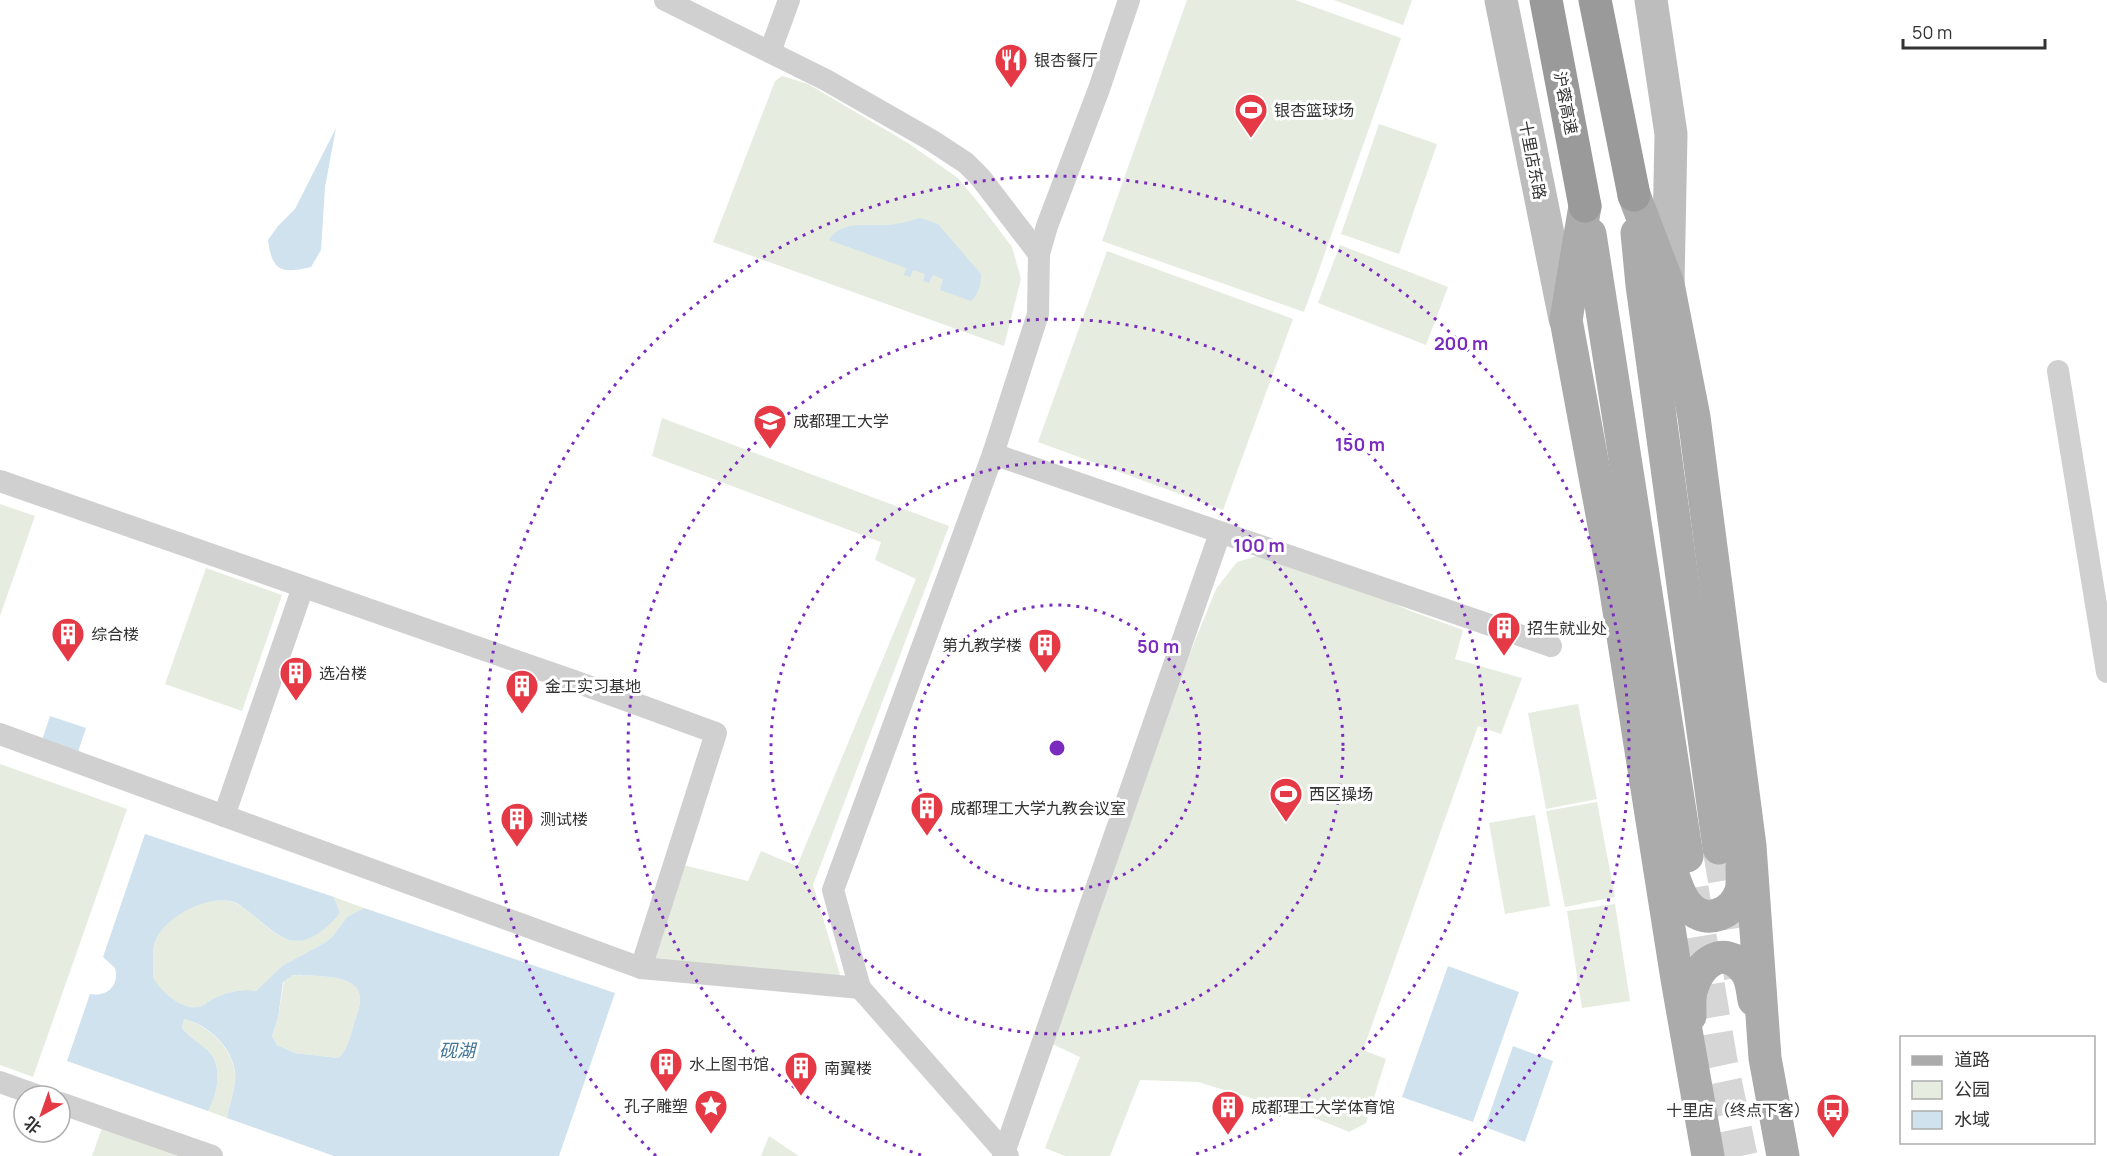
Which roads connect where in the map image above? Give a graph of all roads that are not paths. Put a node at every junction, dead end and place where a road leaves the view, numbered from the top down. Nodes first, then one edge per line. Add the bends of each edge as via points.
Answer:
1 (665, 0) edge
2 (789, 0) edge
3 (1130, 0) edge
4 (1501, 0) edge
5 (1546, 0) edge
6 (1595, 0) edge
7 (1651, 0) edge
8 (770, 52) junction
9 (1634, 195) junction
10 (1585, 206) junction
11 (1039, 254) junction
12 (1668, 284) junction
13 (1566, 320) junction
14 (2058, 371) dead end
15 (993, 454) junction
16 (0, 481) edge
17 (1220, 533) junction
18 (303, 587) junction
19 (1551, 646) dead end
20 (2107, 672) edge
21 (0, 734) edge
22 (1743, 797) junction
23 (1650, 807) junction
24 (224, 816) junction
25 (1719, 848) tunnel mouth
26 (1687, 856) tunnel mouth
27 (641, 968) junction
28 (860, 988) junction
29 (1691, 1057) junction
30 (1765, 1058) junction
31 (72, 1107) edge
32 (1005, 1155) edge
33 (212, 1156) edge
34 (1708, 1156) edge
35 (1783, 1156) edge

1 - 8 street
2 - 8 street
3 - 11 street
4 - 13 street, 十里店东路
5 - 10 highway, 沪蓉高速
6 - 9 highway
7 - 12 street via 1671,134
8 - 11 street via 845,91 966,163
9 - 12 main road
9 - 25 main road via 1642,285
10 - 13 main road
10 - 26 main road
11 - 15 street via 1038,314
12 - 22 main road via 1694,417
13 - 23 main road via 1614,579
14 - 20 street
15 - 17 street
15 - 28 street via 833,890
16 - 18 street
17 - 19 street
17 - 32 street
18 - 24 street
18 - 27 street via 716,733
21 - 24 street
22 - 23 main road via 1742,889 1734,905 1713,916 1703,916 1689,907 1677,887
22 - 30 main road
23 - 29 main road
24 - 27 street
27 - 28 street
28 - 32 street
29 - 30 main road via 1691,988 1705,964 1716,957 1728,957 1750,978
29 - 34 main road
30 - 35 main road
31 - 33 street

